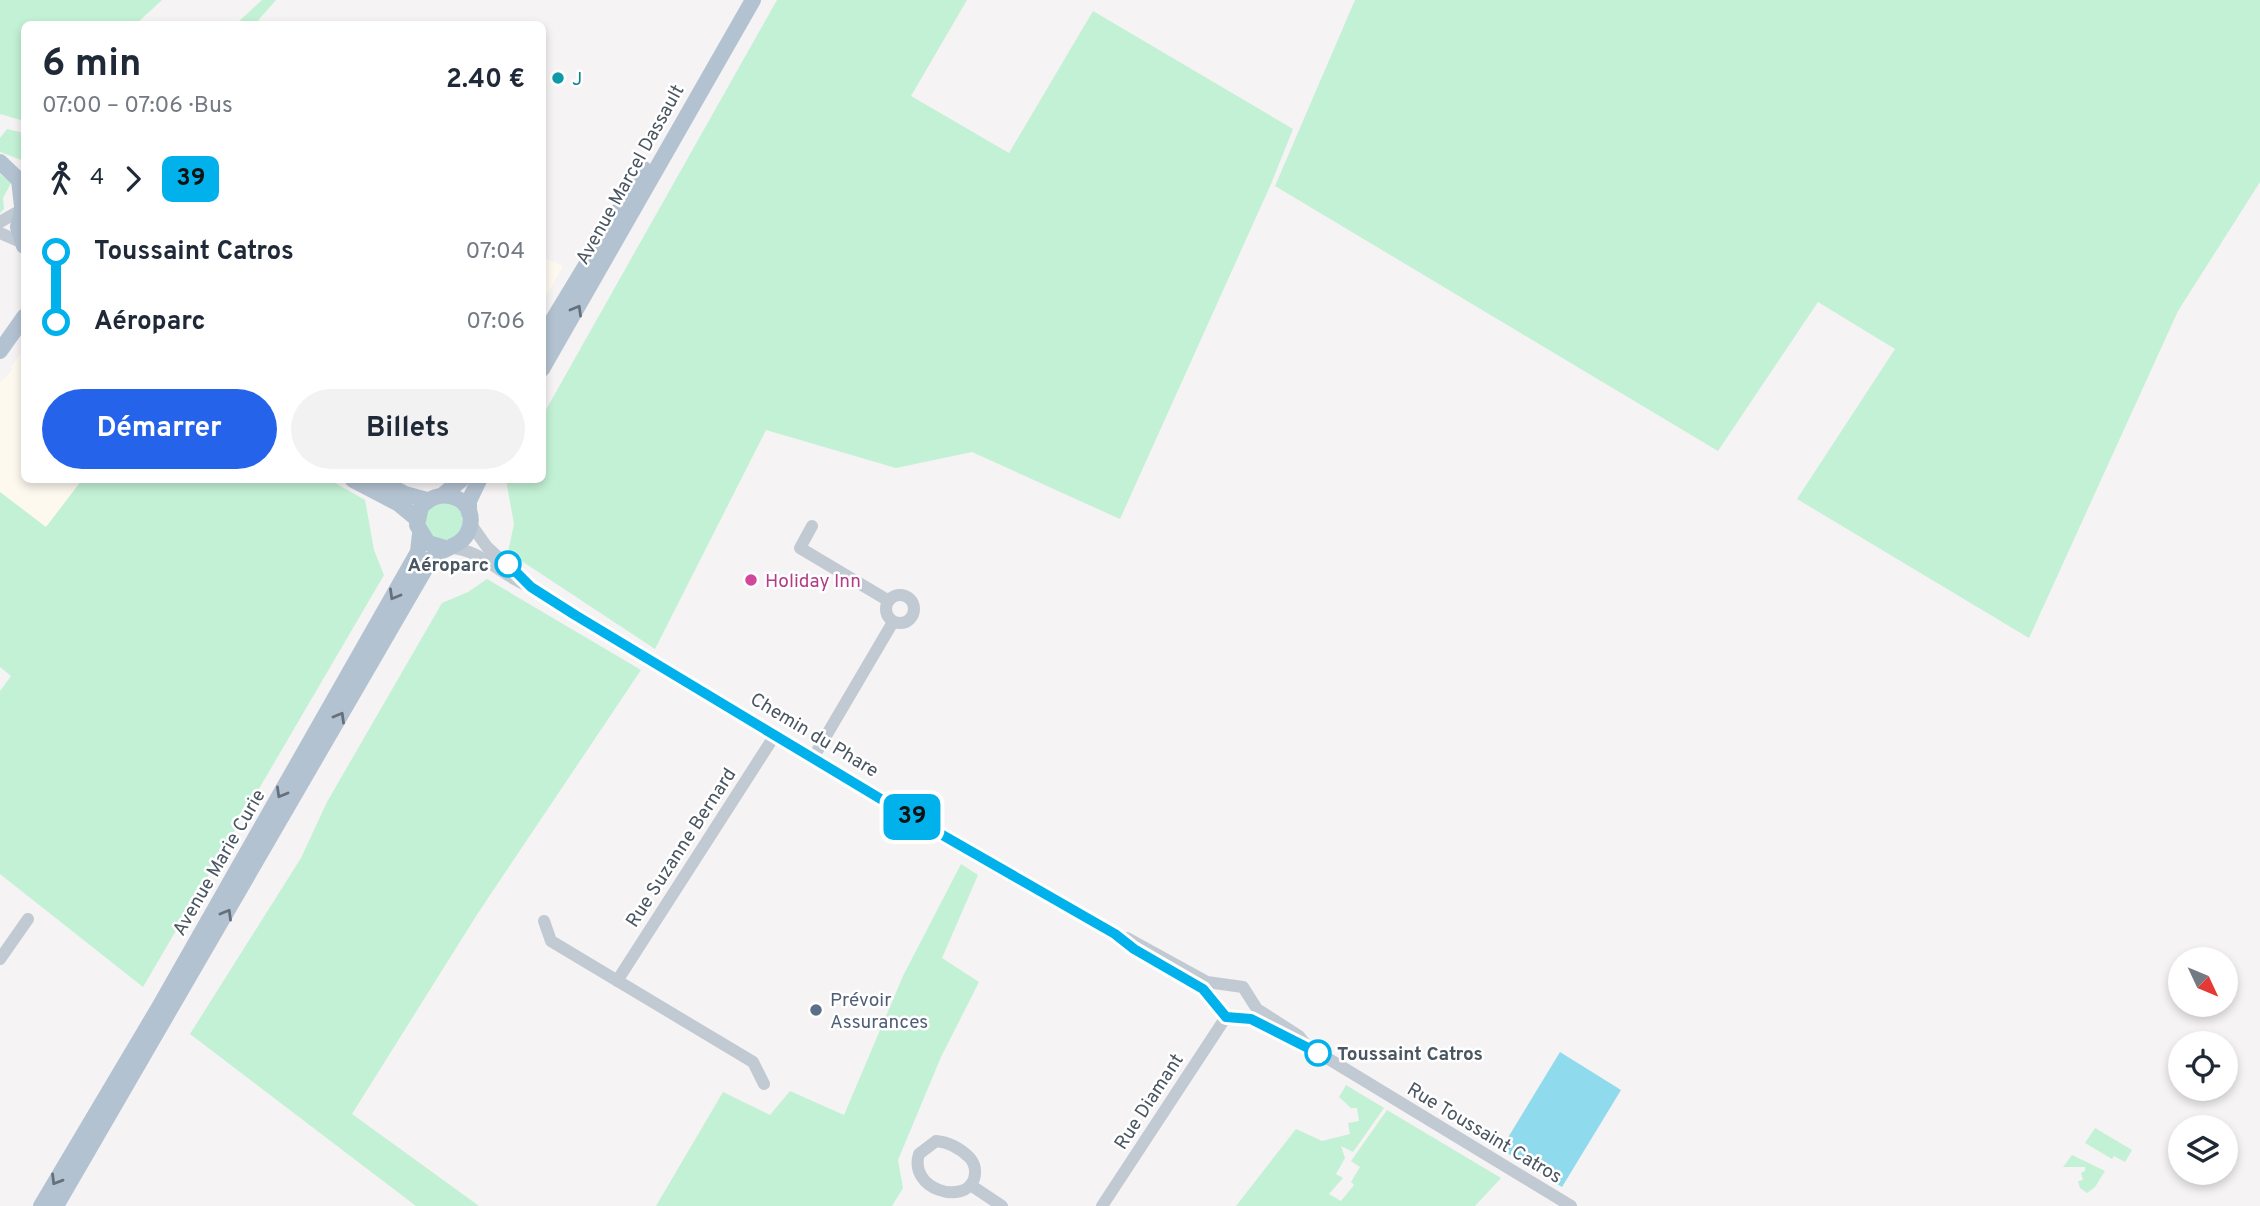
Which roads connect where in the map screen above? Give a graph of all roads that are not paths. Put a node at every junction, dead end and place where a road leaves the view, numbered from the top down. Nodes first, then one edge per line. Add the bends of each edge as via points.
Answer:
1 (742, 0) edge
2 (753, 0) edge
3 (0, 161) edge
4 (21, 166) edge
5 (21, 193) edge
6 (21, 207) edge
7 (21, 216) edge
8 (0, 222) edge
9 (0, 233) edge
10 (21, 234) edge
11 (21, 244) edge
12 (21, 321) edge
13 (546, 331) edge
14 (21, 335) edge
15 (0, 351) edge
16 (546, 362) edge
17 (0, 364) edge
18 (359, 483) edge
19 (385, 483) edge
20 (457, 483) edge
21 (478, 483) edge
22 (444, 494) junction
23 (427, 500) junction
24 (470, 518) junction
25 (812, 526) dead end
26 (418, 527) junction
27 (445, 548) junction
28 (531, 587) junction
29 (889, 601) junction
30 (894, 622) junction
31 (775, 735) junction
32 (813, 758) junction
33 (28, 919) dead end
34 (544, 921) dead end
35 (1115, 934) junction
36 (0, 959) edge
37 (617, 981) junction
38 (1228, 986) junction
39 (1252, 1000) junction
40 (1217, 1003) junction
41 (1226, 1017) junction
42 (1242, 1018) junction
43 (1308, 1047) junction
44 (764, 1084) dead end
45 (972, 1186) junction
46 (41, 1206) edge
47 (57, 1206) edge
48 (1002, 1206) edge
49 (1102, 1206) edge
50 (1571, 1206) edge

1 - 13 main road, Avenue Marcel Dassault
16 -> 2 main road, Avenue Marcel Dassault
3 - 4 main road
3 - 5 main road via 19,180
6 - 8 street
7 - 10 main road
9 - 11 street
12 - 15 main road
14 - 17 main road
18 - 26 main road via 399,504
19 - 23 main road
20 - 22 main road
21 - 24 main road via 470,501
22 - 23 main road
22 - 24 main road via 457,498
23 - 26 main road
24 - 27 main road via 463,540
24 - 28 street, Chemin du Phare via 487,547
25 - 29 street via 800,548
26 - 27 main road via 428,543
26 -> 46 main road, Avenue Marie Curie via 418,552
27 - 28 street, Chemin du Phare via 470,550 515,582
47 -> 27 main road, Avenue Marie Curie via 432,559
28 - 31 street, Chemin du Phare
29 - 30 street via 886,611
29 - 30 street via 903,595 913,604 908,621
30 - 32 street
31 - 32 street, Chemin du Phare
31 - 37 street, Rue Suzanne Bernard
32 - 35 street, Chemin du Phare
33 - 36 street
34 - 37 street via 551,941
35 - 38 street, Chemin du Phare via 1141,943 1207,982
35 - 40 street, Chemin du Phare via 1203,989
37 - 44 street via 753,1062
38 - 39 street via 1243,987
38 - 40 street
39 - 42 street
39 - 43 street, Rue Toussaint Catros via 1264,1015 1299,1036
40 - 41 street
41 - 42 street
41 - 49 street, Rue Diamant
42 - 43 street, Rue Toussaint Catros
43 - 50 street, Rue Toussaint Catros
45 - 45 street via 956,1196 942,1194 919,1176 919,1154 936,1141 952,1145 974,1164
45 - 48 street

